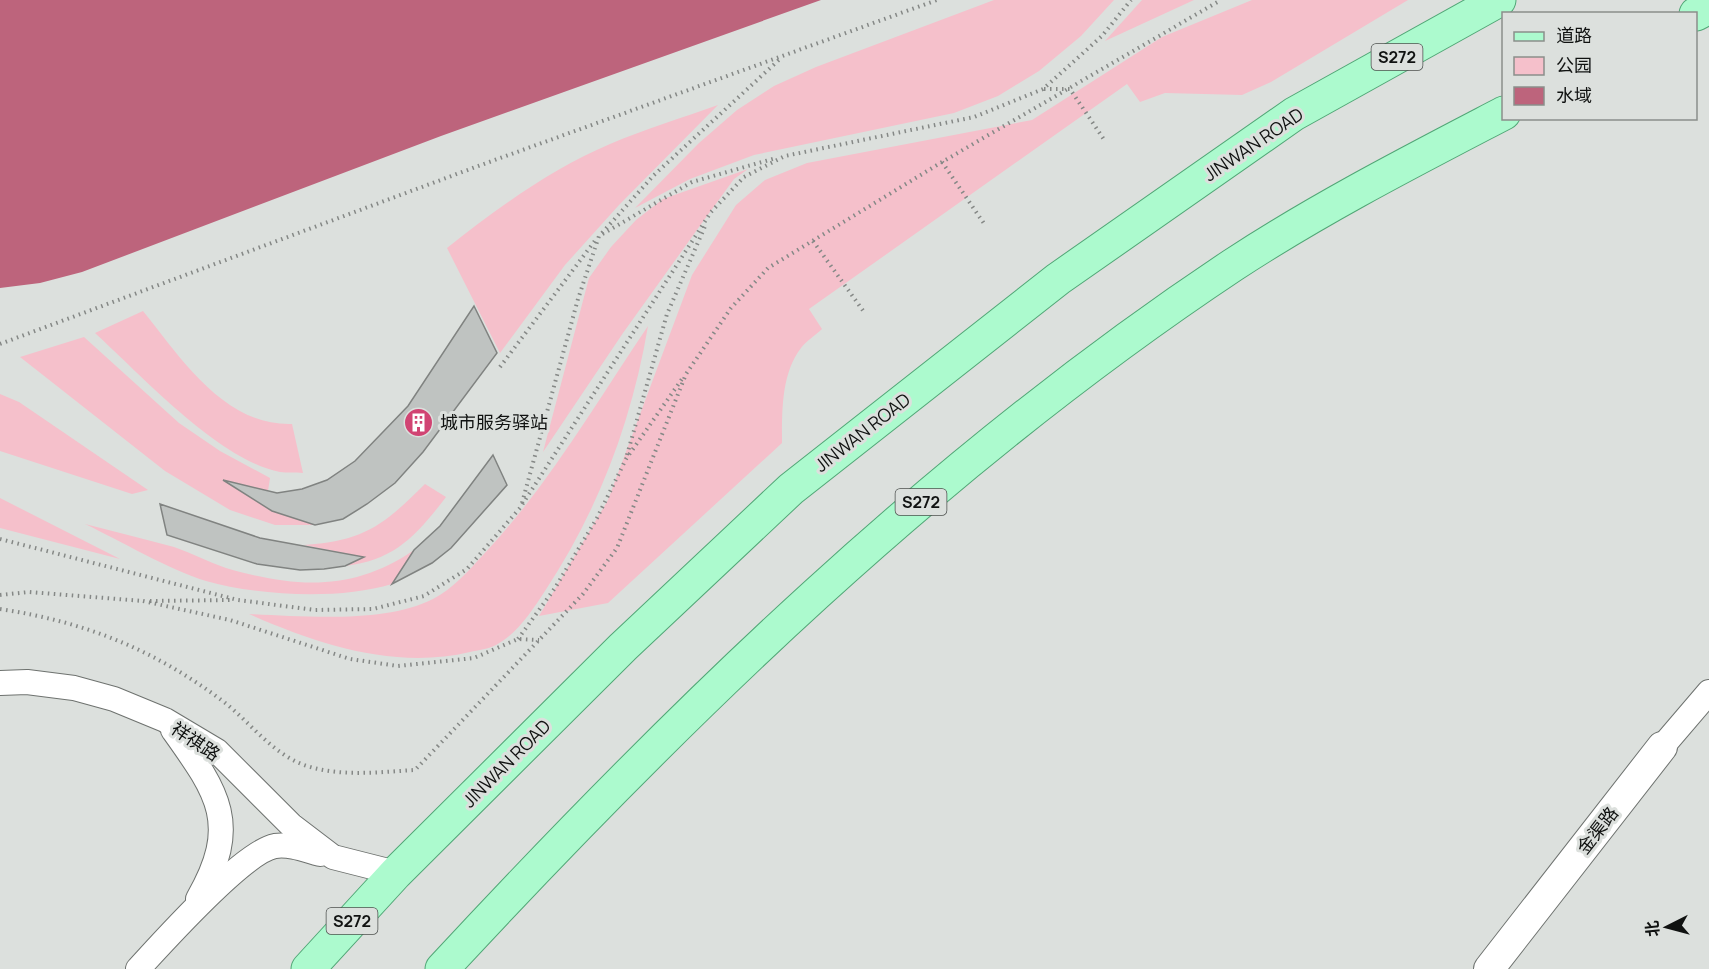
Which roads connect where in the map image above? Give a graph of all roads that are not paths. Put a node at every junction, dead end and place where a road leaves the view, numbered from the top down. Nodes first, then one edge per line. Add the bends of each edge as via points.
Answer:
1 (1499, 0) edge
2 (1502, 114) edge
3 (0, 683) edge
4 (1709, 692) edge
5 (165, 720) junction
6 (1662, 747) joint
7 (333, 857) junction
8 (396, 873) junction
9 (189, 914) junction
10 (138, 969) edge
11 (308, 969) edge
12 (442, 969) edge
13 (1489, 969) edge

1 - 8 main road, JINWAN ROAD / S272 via 1294,114 1058,279 862,431 791,489 623,647
2 - 12 main road, S272 via 1372,181 1234,265 1063,386 880,536 698,703
3 - 5 street, 祥祺路 via 74,687
4 - 6 street, 金渠路
5 - 7 street, 祥祺路 via 217,751 291,825
5 - 9 street via 208,780 220,812 220,846 210,879
6 - 13 street, 金渠路
7 - 8 street, 祥祺路
7 - 9 street via 288,845 273,847 256,854
8 - 11 main road, JINWAN ROAD / S272
9 - 10 street

